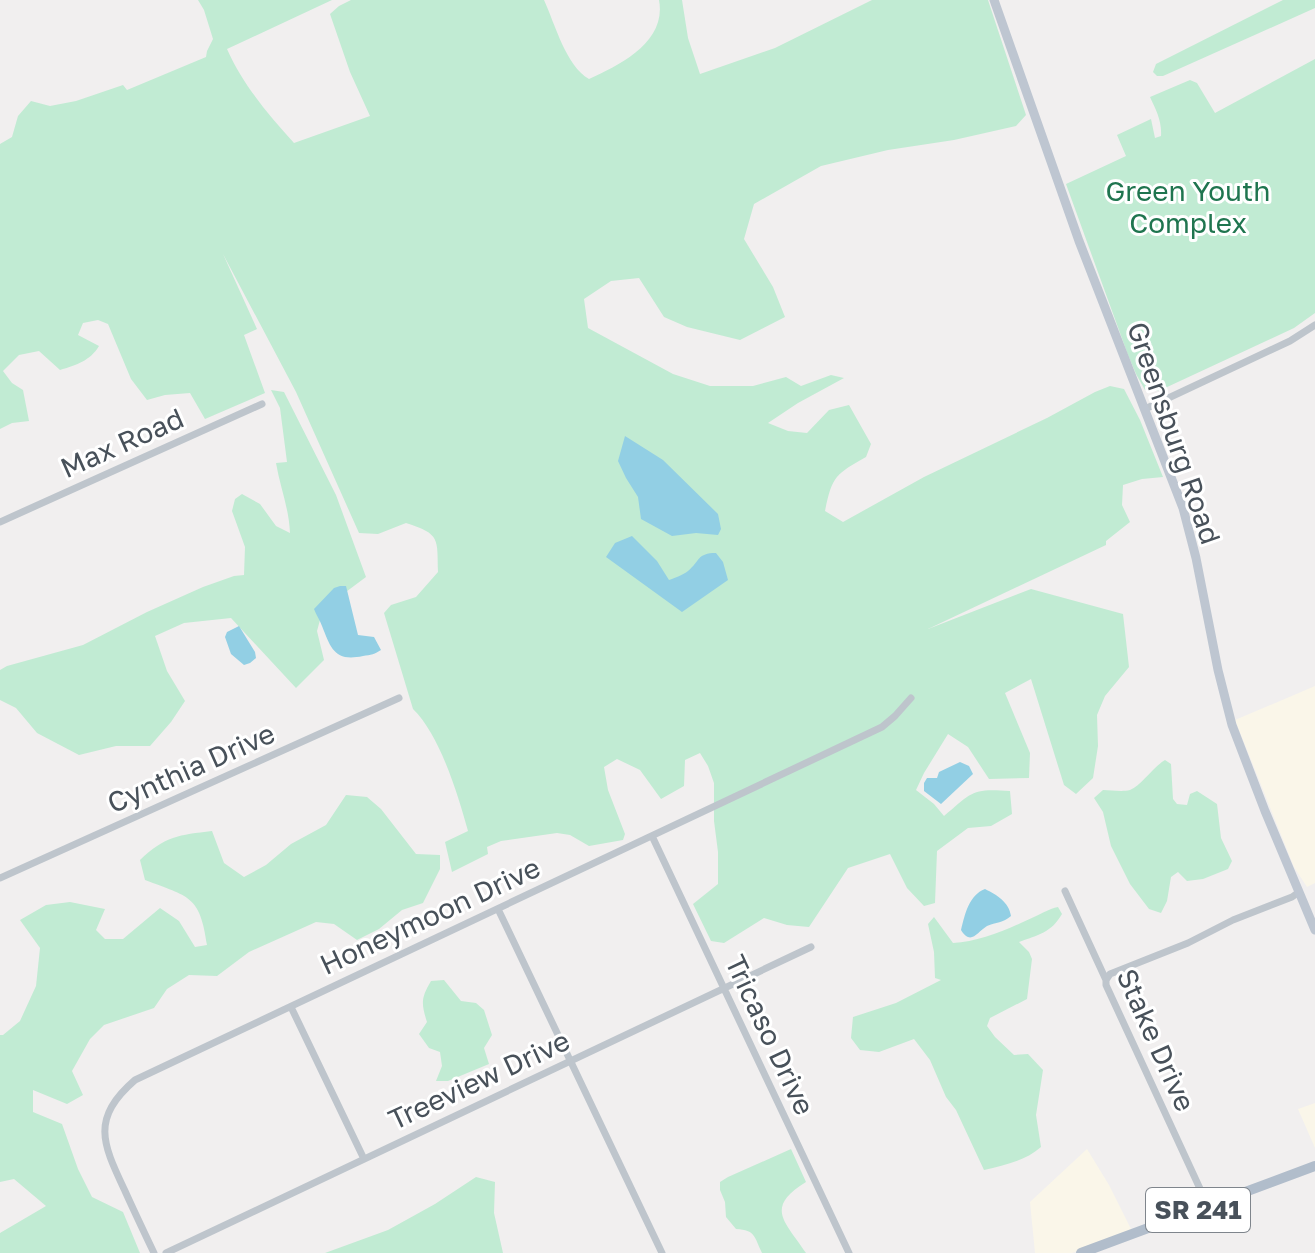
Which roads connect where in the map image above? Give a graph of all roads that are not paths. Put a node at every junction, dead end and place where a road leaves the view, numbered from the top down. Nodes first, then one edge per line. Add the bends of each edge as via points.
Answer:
1 (994, 0) edge
2 (1315, 325) edge
3 (262, 404) dead end
4 (1145, 409) junction
5 (0, 522) edge
6 (399, 698) dead end
7 (911, 698) dead end
8 (652, 836) junction
9 (0, 878) edge
10 (1065, 891) dead end
11 (1299, 892) junction
12 (498, 909) junction
13 (1315, 930) edge
14 (811, 947) dead end
15 (1106, 980) junction
16 (724, 988) junction
17 (291, 1007) junction
18 (570, 1061) junction
19 (364, 1159) junction
20 (1315, 1166) edge
21 (1208, 1206) junction
22 (154, 1253) edge
23 (166, 1253) edge
24 (662, 1253) edge
25 (849, 1253) edge
26 (1081, 1253) edge

1 - 4 main road, Greensburg Road
2 - 4 street
3 - 5 street, Max Road
4 - 11 main road, Greensburg Road via 1187,521 1232,725
6 - 9 street, Cynthia Drive
7 - 8 street, Honeymoon Drive via 882,727
8 - 12 street, Honeymoon Drive
8 - 16 street, Tricaso Drive
10 - 15 street, Stake Drive
11 - 13 main road, Greensburg Road
11 - 15 street
12 - 17 street, Honeymoon Drive
12 - 18 street
14 - 16 street, Treeview Drive
15 - 21 street, Stake Drive
16 - 18 street, Treeview Drive
16 - 25 street, Tricaso Drive
17 - 19 street
17 - 22 street, Honeymoon Drive via 140,1077 113,1104 105,1143
18 - 19 street, Treeview Drive
18 - 24 street
19 - 23 street, Treeview Drive
20 - 21 main road, SR 241
21 - 26 main road, SR 241

